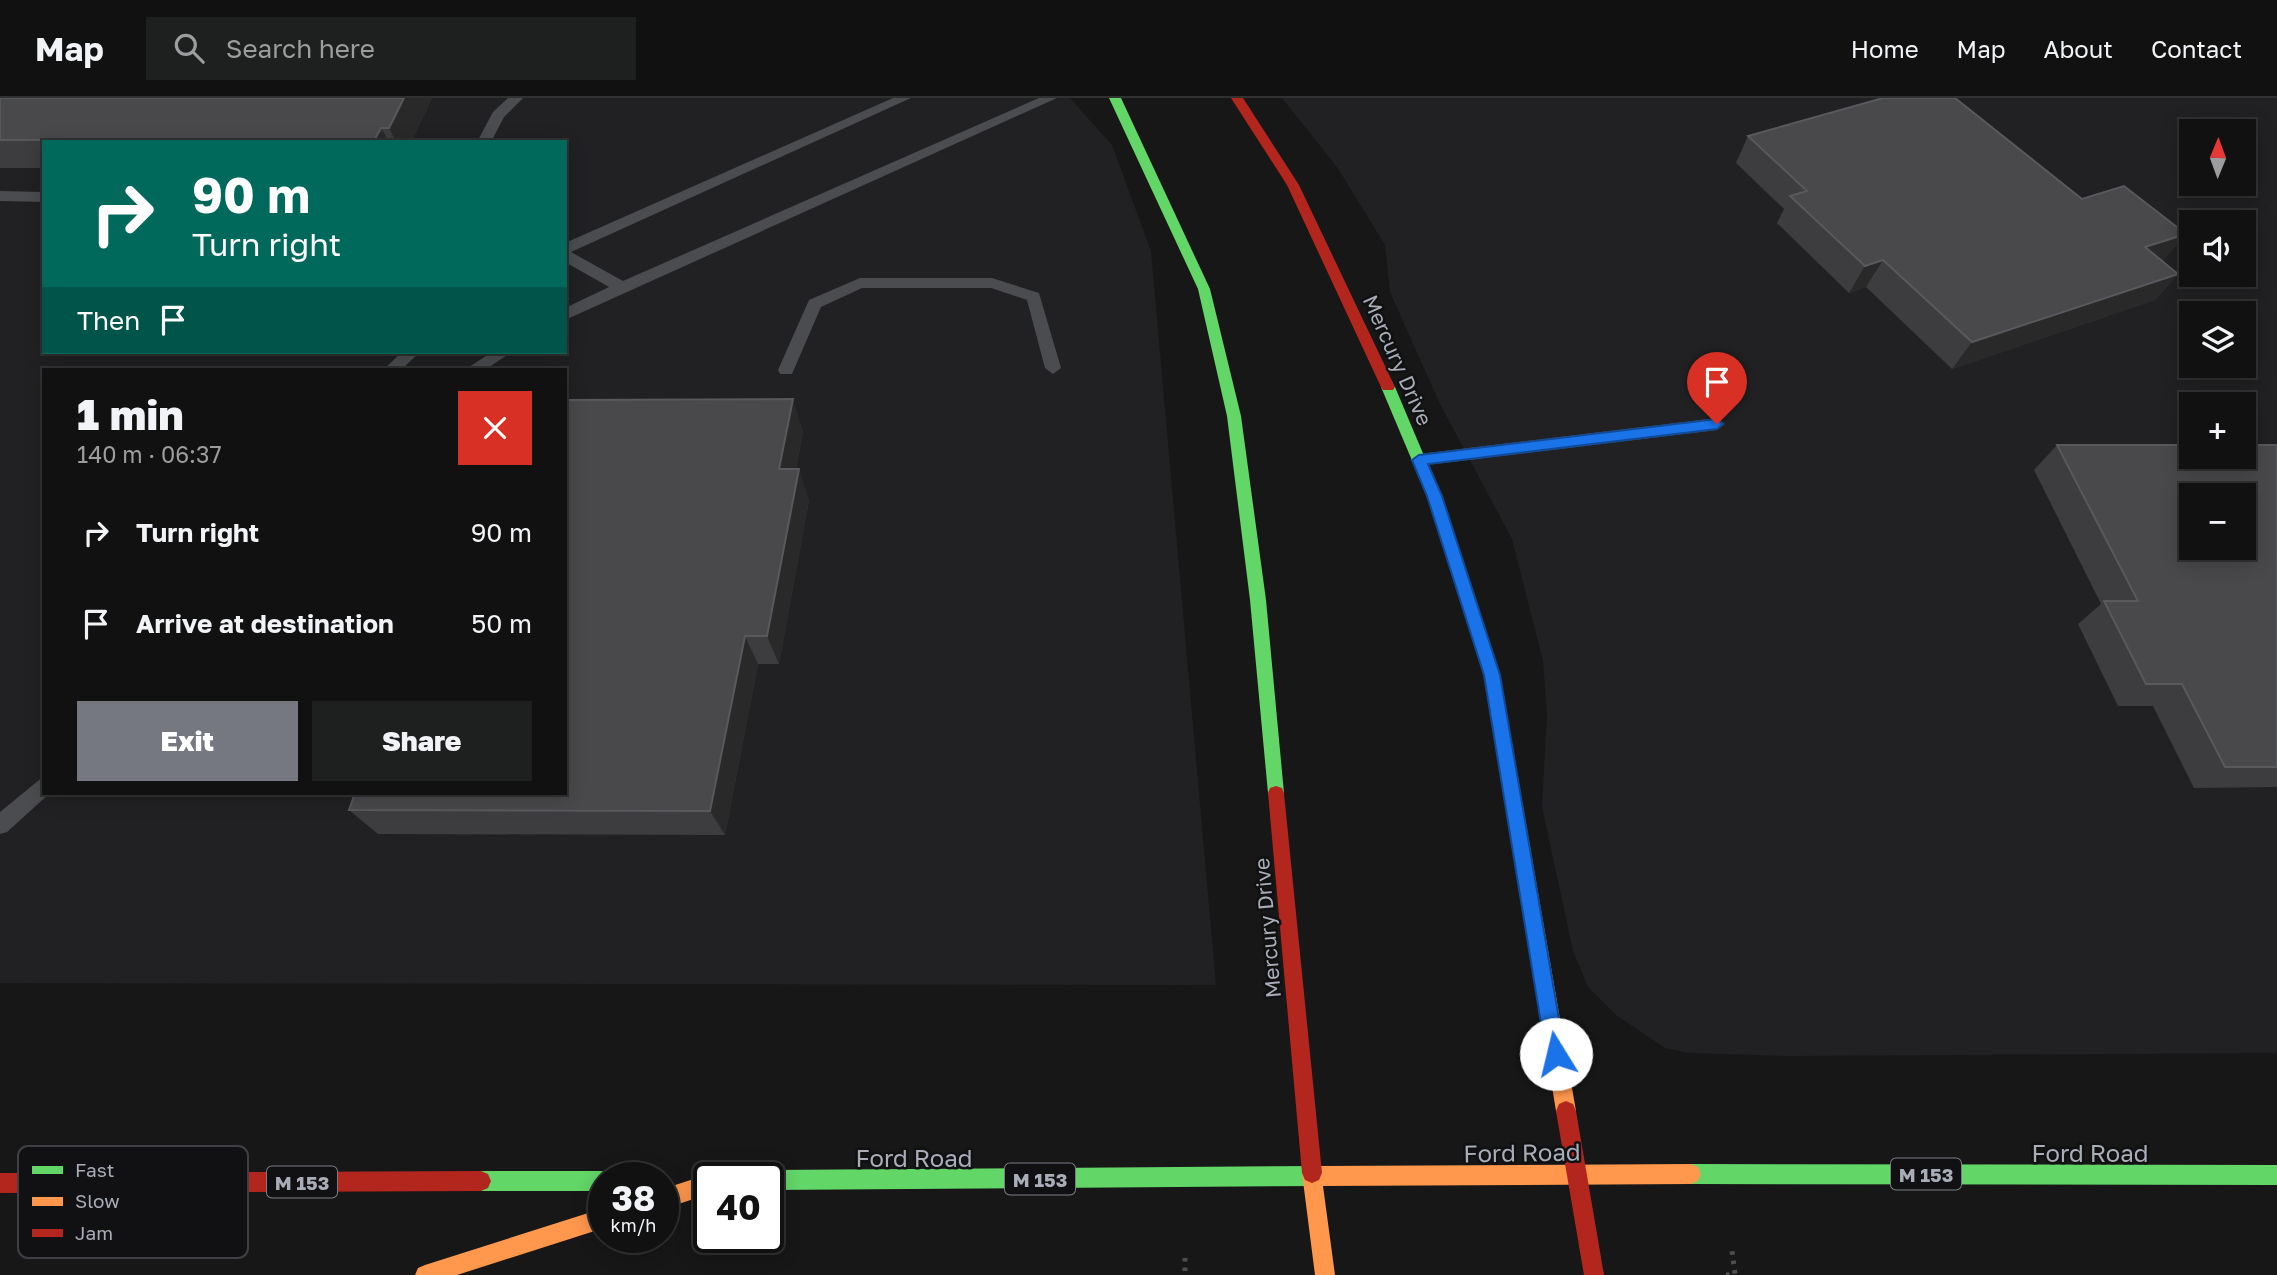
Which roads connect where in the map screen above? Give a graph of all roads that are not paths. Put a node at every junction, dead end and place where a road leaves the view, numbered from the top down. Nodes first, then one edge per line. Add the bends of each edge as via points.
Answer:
1 (516, 98) edge
2 (904, 98) edge
3 (1050, 98) edge
4 (1115, 98) edge
5 (1237, 98) edge
6 (485, 140) edge
7 (0, 196) edge
8 (42, 197) edge
9 (567, 248) edge
10 (567, 256) edge
11 (622, 287) junction
12 (567, 314) edge
13 (410, 354) edge
14 (500, 354) edge
15 (393, 368) edge
16 (476, 368) edge
17 (1053, 368) dead end
18 (786, 370) dead end
19 (1717, 424) dead end
20 (1419, 460) junction
21 (42, 787) edge
22 (0, 825) edge
23 (1575, 1174) junction
24 (2277, 1175) edge
25 (1312, 1177) junction
26 (784, 1180) edge
27 (588, 1181) edge
28 (248, 1182) edge
29 (0, 1183) edge
30 (18, 1183) edge
31 (588, 1223) edge
32 (425, 1275) edge
33 (1325, 1275) edge
34 (1594, 1275) edge

1 - 6 lane via 498,115
2 - 9 lane
3 - 11 lane
4 - 25 street, Mercury Drive via 1205,289 1234,416 1258,600
5 - 20 street, Mercury Drive via 1293,185 1369,341
7 - 8 lane
10 - 11 lane
11 - 12 lane
13 - 15 lane
14 - 16 lane
17 - 18 lane via 1034,297 992,283 860,283 815,304
19 - 20 lane
20 - 23 street, Mercury Drive via 1492,675
21 - 22 lane
23 - 24 street, Ford Road / M 153
23 - 25 street, Ford Road / M 153
23 - 34 street, Mercury Drive
25 - 26 street, Ford Road / M 153
25 - 33 street, Mercury Drive
27 - 28 street, M 153
29 - 30 street, M 153
31 - 32 street

